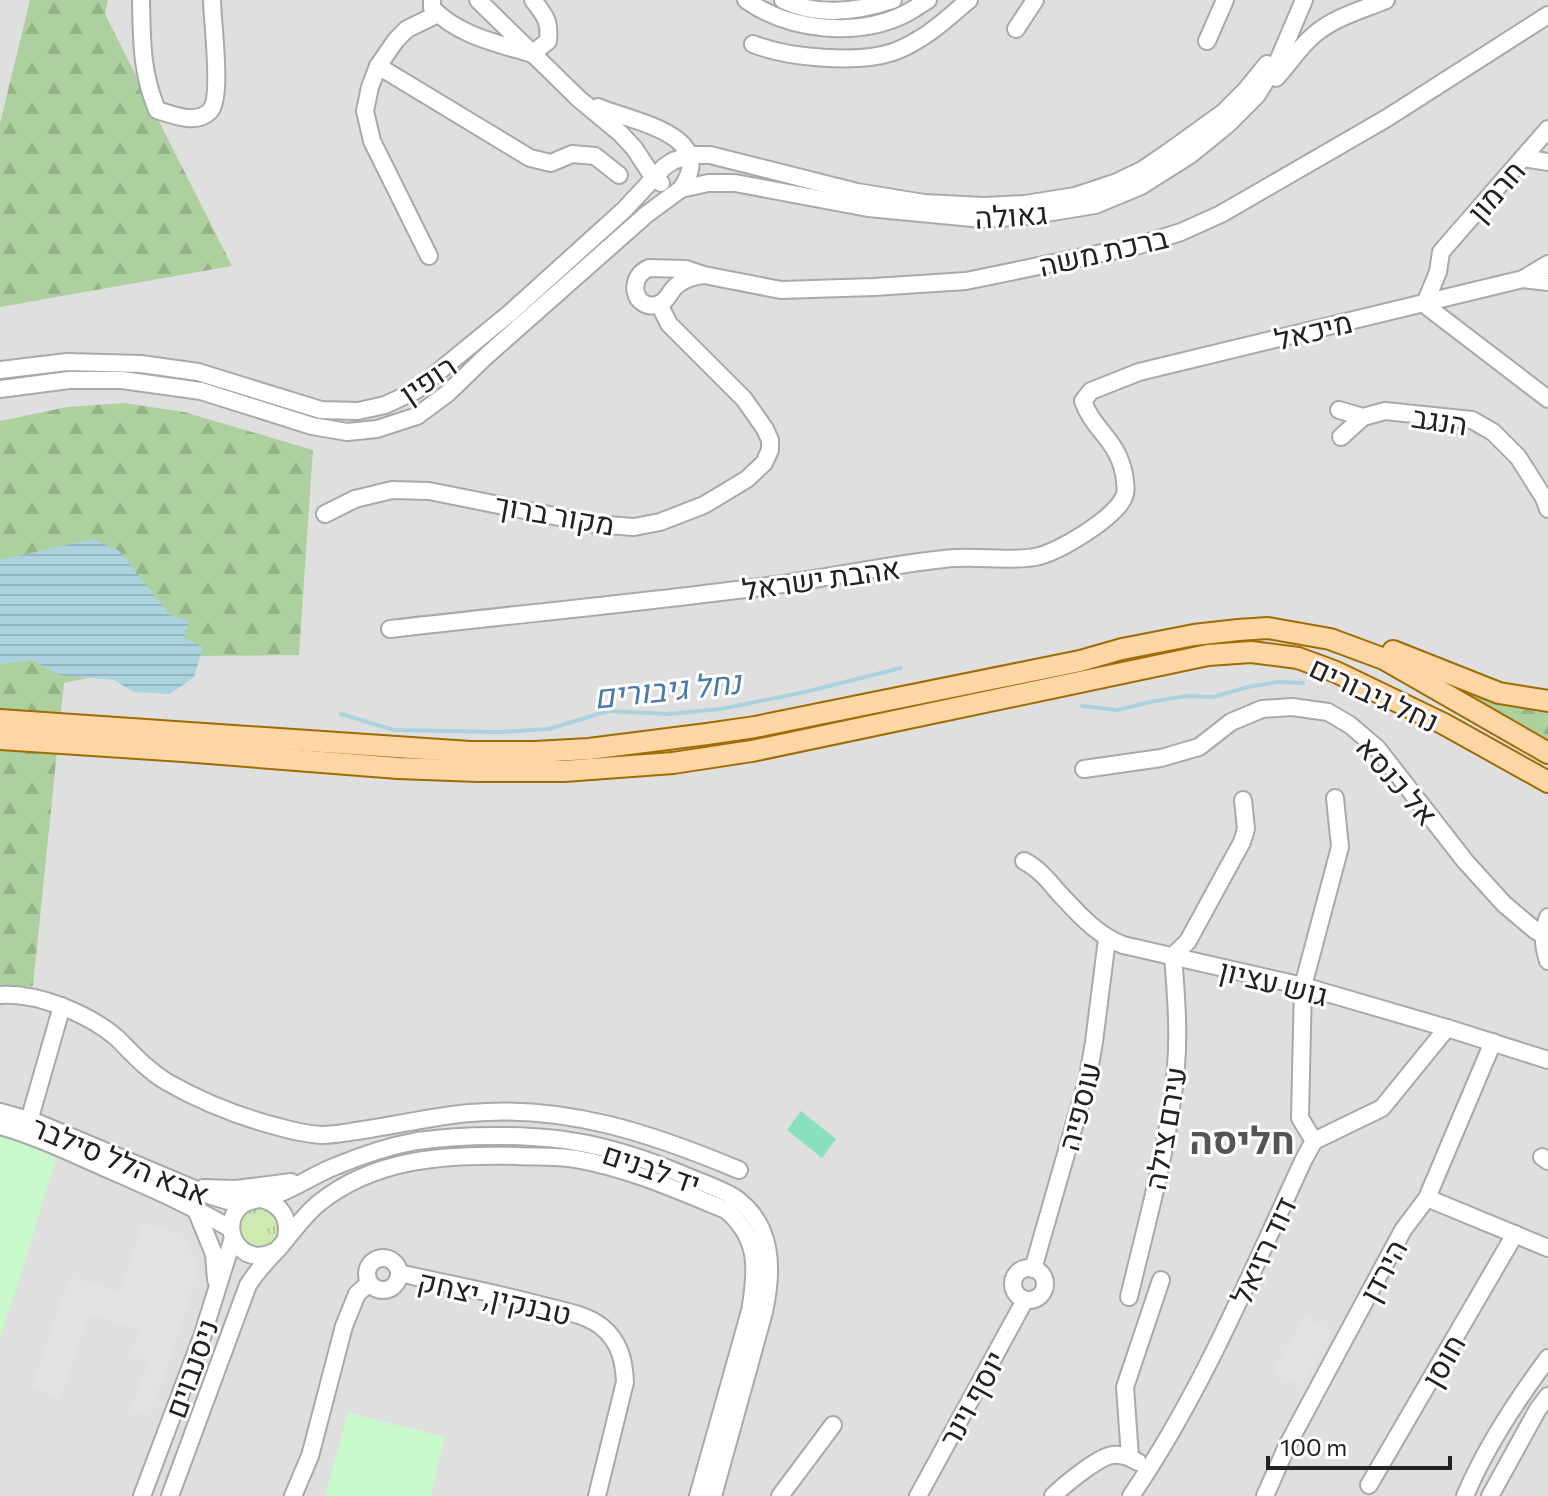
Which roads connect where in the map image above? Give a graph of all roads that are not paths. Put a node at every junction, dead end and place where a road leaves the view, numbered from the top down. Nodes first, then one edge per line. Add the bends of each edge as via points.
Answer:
1 (141, 0) edge
2 (212, 0) edge
3 (478, 0) edge
4 (533, 0) edge
5 (746, 0) edge
6 (783, 0) edge
7 (893, 0) edge
8 (928, 0) edge
9 (969, 0) edge
10 (1035, 0) edge
11 (1225, 0) edge
12 (1386, 0) edge
13 (1301, 4) edge
14 (435, 7) edge
15 (1548, 15) edge
16 (1016, 29) dead end
17 (1207, 41) dead end
18 (753, 44) dead end
19 (1285, 44) junction
20 (532, 54) junction
21 (378, 66) junction
22 (1257, 95) junction
23 (579, 99) junction
24 (657, 129) junction
25 (1548, 129) edge
26 (638, 154) junction
27 (690, 155) junction
28 (1523, 158) junction
29 (1548, 162) edge
30 (619, 175) dead end
31 (653, 177) junction
32 (678, 190) junction
33 (429, 256) dead end
34 (1548, 264) edge
35 (661, 269) junction
36 (704, 275) junction
37 (1523, 279) junction
38 (1548, 282) edge
39 (672, 290) junction
40 (1426, 301) junction
41 (659, 304) junction
42 (515, 320) junction
43 (0, 370) edge
44 (0, 389) edge
45 (1548, 399) edge
46 (1083, 401) joint
47 (1339, 410) dead end
48 (1363, 417) junction
49 (1341, 437) dead end
50 (1548, 509) edge
51 (325, 514) dead end
52 (390, 629) dead end
53 (1283, 630) junction
54 (1548, 701) edge
55 (0, 720) edge
56 (0, 739) edge
57 (1548, 753) edge
58 (1084, 769) dead end
59 (1548, 782) edge
60 (1335, 798) dead end
61 (1243, 800) dead end
62 (1024, 861) dead end
63 (1548, 917) edge
64 (1543, 934) junction
65 (1107, 939) junction
66 (1173, 956) junction
67 (1548, 961) edge
68 (1303, 986) junction
69 (0, 995) edge
70 (62, 1006) junction
71 (1447, 1028) junction
72 (1493, 1042) junction
73 (1548, 1060) edge
74 (0, 1112) edge
75 (0, 1126) edge
76 (28, 1127) junction
77 (1314, 1141) junction
78 (739, 1170) dead end
79 (312, 1177) junction
80 (188, 1187) junction
81 (1427, 1198) junction
82 (261, 1199) junction
83 (242, 1205) junction
84 (196, 1210) junction
85 (232, 1234) junction
86 (1515, 1234) junction
87 (281, 1245) junction
88 (1548, 1248) edge
89 (399, 1273) junction
90 (1161, 1280) dead end
91 (369, 1283) junction
92 (217, 1295) junction
93 (1129, 1297) dead end
94 (1025, 1300) joint
95 (1548, 1358) edge
96 (1548, 1396) edge
97 (833, 1425) dead end
98 (1130, 1457) junction
99 (1150, 1469) junction
100 (1369, 1485) dead end
101 (142, 1496) edge
102 (170, 1496) edge
103 (293, 1496) edge
104 (597, 1496) edge
105 (698, 1496) edge
106 (713, 1496) edge
107 (780, 1496) edge
108 (918, 1496) edge
109 (1053, 1496) edge
110 (1131, 1496) edge
111 (1265, 1496) edge
112 (1465, 1496) edge
113 (1490, 1496) edge

1 - 2 street via 142,57 157,110 187,118 214,105
3 - 20 street
4 - 20 street via 549,27 548,41
5 - 8 street via 781,20 814,27 866,26 905,14
6 - 7 street via 833,12
9 - 18 street via 921,38 892,52 815,58
10 - 16 street
11 - 17 street
12 - 22 street via 1316,33
13 - 19 street, גאולה
14 - 20 street via 451,25
14 - 21 street via 396,40
15 - 36 street, ברכת משה via 1387,118 1221,214 1136,246 966,281 781,290
19 - 22 street, גאולה
19 - 27 street, גאולה via 1224,112 1142,170 1075,196 984,206 924,203
20 - 23 street
21 - 30 street via 530,158 551,163 572,154 595,156
21 - 33 street via 365,111 372,141
22 - 32 street, גאולה via 1166,171 1117,197 1077,209 983,219 868,208 735,183
23 - 24 street
23 - 26 street
24 - 26 street
24 - 27 street via 678,138
25 - 28 street, חרמון
26 - 31 street
27 - 31 street, רופין
27 - 32 street via 689,175
28 - 29 street
28 - 40 street, חרמון via 1441,252
31 - 32 street
31 - 42 street, רופין
32 - 42 street, רופין
34 - 37 street, מיכאל
35 - 36 street, ברכת משה
35 - 39 street
35 - 41 street via 643,270 634,285 642,301
36 - 39 street via 688,278
37 - 38 street
37 - 40 street, מיכאל
39 - 41 street
40 - 45 street
40 - 46 street, מיכאל via 1139,372 1091,391
41 - 51 street, מקור ברוך via 669,324 744,399 765,429 770,450 747,479 704,505 634,527 429,491 392,490 355,499
42 - 43 street, רופין via 415,391 358,411 321,410 198,372 141,364 67,362
42 - 44 street, רופין via 448,393 417,416 377,429 347,432 312,426 201,391 122,380
46 - 52 street, אהבת ישראל via 1121,458 1125,496 1115,510 1051,552 1034,557 946,558 776,585
47 - 48 street, הנגב
48 - 49 street
48 - 50 street, הנגב via 1385,411 1472,420 1518,457
53 - 54 main road via 1381,646 1499,693
53 - 55 main road, נחל גיבורים via 1194,635 755,727 589,749 470,752
53 - 57 main road, נחל גיבורים via 1330,639 1384,659
56 - 59 main road, נחל גיבורים via 398,768 564,771 752,751 1208,655 1251,652 1298,658 1336,672
58 - 64 street, אל כנסא via 1199,747 1231,722 1262,709 1328,712 1377,748 1465,861 1504,904
60 - 68 street via 1340,847
61 - 66 street via 1242,842 1188,941
62 - 65 street, גוש עציון
63 - 64 street
64 - 67 street
65 - 66 street, גוש עציון
65 - 94 street, עוספיה via 1088,1077 1033,1269 1020,1271 1014,1279 1016,1294
66 - 68 street, גוש עציון
66 - 93 street, עירם צילה via 1176,1066
68 - 71 street, גוש עציון
68 - 77 street via 1300,1118
69 - 70 street, יד לבנים
70 - 76 street
70 - 78 street, יד לבנים via 94,1021 167,1081 243,1117 304,1134 523,1111 640,1132
71 - 72 street, גוש עציון
71 - 77 street via 1382,1108
72 - 73 street, גוש עציון
72 - 81 street, הירדן
74 - 76 street, אבא הלל סילבר
75 - 76 street, אבא הלל סילבר
76 - 80 street, אבא הלל סילבר
76 - 84 street, אבא הלל סילבר
77 - 99 street, דוד רזיאל via 1220,1339
79 - 80 street via 236,1189
79 - 82 street, יד לבנים
79 - 106 street, יד לבנים via 373,1152 418,1141 533,1137 624,1153 745,1206 769,1251 769,1289
80 - 83 street, אבא הלל סילבר
81 - 86 street
81 - 111 street, הירדן via 1403,1230
82 - 83 street
82 - 87 street via 277,1206 287,1221
83 - 85 street
84 - 85 street, אבא הלל סילבר
84 - 92 street via 214,1254
85 - 87 street via 237,1246 251,1255
85 - 92 street, ניסנבוים
86 - 88 street
86 - 100 street, חוסן
87 - 102 street, ניסנבוים via 248,1285
87 - 105 street, יד לבנים via 335,1192 361,1177 422,1159 575,1159 657,1182 726,1210 749,1241 754,1287
89 - 91 street via 387,1290
89 - 91 street via 391,1260 381,1258 368,1267
89 - 104 street, טבנקין, יצחק via 585,1317 602,1327 616,1343 625,1382
90 - 98 street via 1125,1387
91 - 103 street via 357,1294 344,1326 310,1456
92 - 101 street, ניסנבוים
94 - 108 street, יוסף וינר
95 - 112 street via 1479,1463
96 - 113 street
97 - 107 street
98 - 99 street
98 - 109 street via 1111,1454 1071,1478
99 - 110 street, דוד רזיאל

